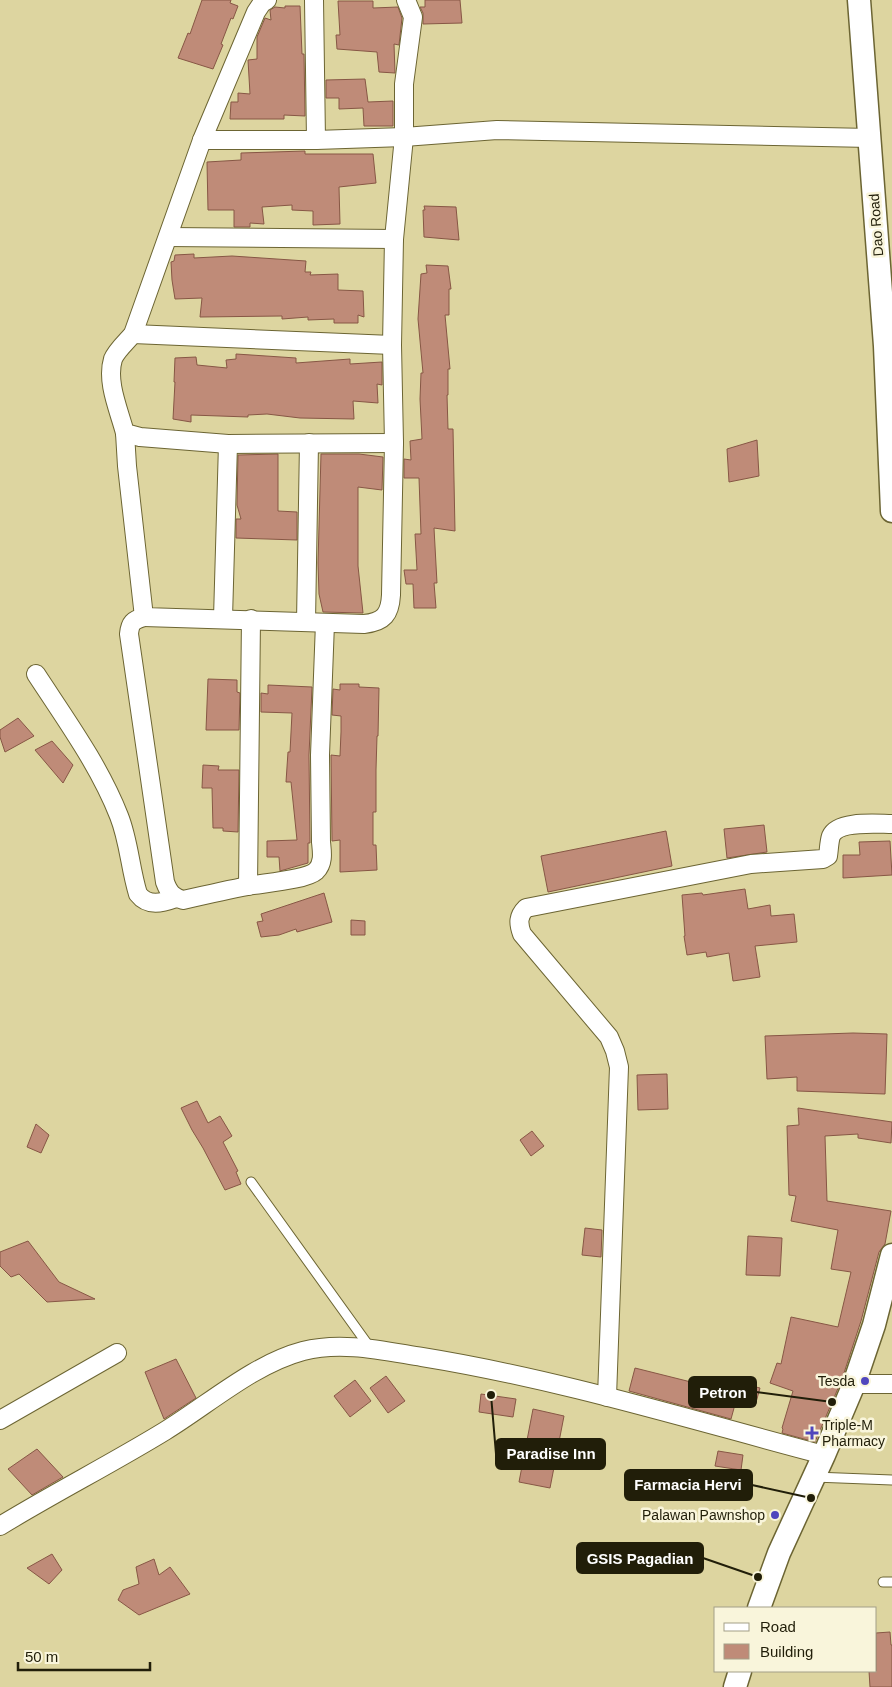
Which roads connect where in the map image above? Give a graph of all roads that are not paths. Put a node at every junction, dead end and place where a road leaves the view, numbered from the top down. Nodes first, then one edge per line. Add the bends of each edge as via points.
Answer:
1 (267, 0) edge
2 (314, 0) edge
3 (406, 0) edge
4 (859, 0) edge
5 (404, 137) junction
6 (870, 138) junction
7 (202, 140) junction
8 (316, 140) junction
9 (168, 236) junction
10 (394, 239) junction
11 (133, 334) junction
12 (392, 345) junction
13 (125, 433) junction
14 (309, 443) junction
15 (394, 443) junction
16 (228, 444) junction
17 (892, 510) edge
18 (144, 617) junction
19 (223, 618) junction
20 (252, 619) junction
21 (306, 622) junction
22 (325, 623) junction
23 (36, 674) dead end
24 (892, 824) edge
25 (248, 886) junction
26 (176, 898) junction
27 (252, 1182) dead end
28 (892, 1255) edge
29 (371, 1349) junction
30 (117, 1353) dead end
31 (854, 1384) junction
32 (892, 1384) edge
33 (606, 1397) junction
34 (0, 1420) edge
35 (824, 1455) junction
36 (814, 1477) junction
37 (892, 1480) edge
38 (0, 1526) edge
39 (759, 1607) edge
40 (740, 1672) edge
41 (736, 1687) edge

1 - 7 street via 256,12
2 - 8 street
3 - 5 street via 413,17 404,84
4 - 6 street, Dao Road
5 - 6 street via 498,130
5 - 8 street
5 - 10 street
6 - 17 street, Dao Road via 885,346
7 - 8 street
7 - 9 street
9 - 10 street
9 - 11 street
10 - 12 street
11 - 12 street
11 - 13 street via 113,357 111,375
12 - 15 street
13 - 16 street
13 - 18 street
14 - 15 street
14 - 16 street
14 - 21 street
15 - 22 street via 390,608 386,616 370,623
16 - 19 street
18 - 19 street
18 - 26 street via 133,621 129,634 165,882 168,892
19 - 20 street
20 - 21 street
20 - 25 street
21 - 22 street
22 - 25 street via 320,755 321,865 304,877
23 - 26 street via 114,803 124,831 138,894 152,903
24 - 33 street via 840,827 831,836 828,856 823,859 751,864 526,908 521,913 522,934 610,1037 619,1066
25 - 26 street via 184,900
27 - 29 lane
28 - 31 street via 874,1325
29 - 33 street via 479,1366
29 - 38 street via 329,1347 304,1350 277,1360 165,1431
30 - 34 street
31 - 32 street
31 - 35 street
33 - 35 street
35 - 36 street
36 - 37 lane
36 - 39 street via 779,1553
40 - 41 street

